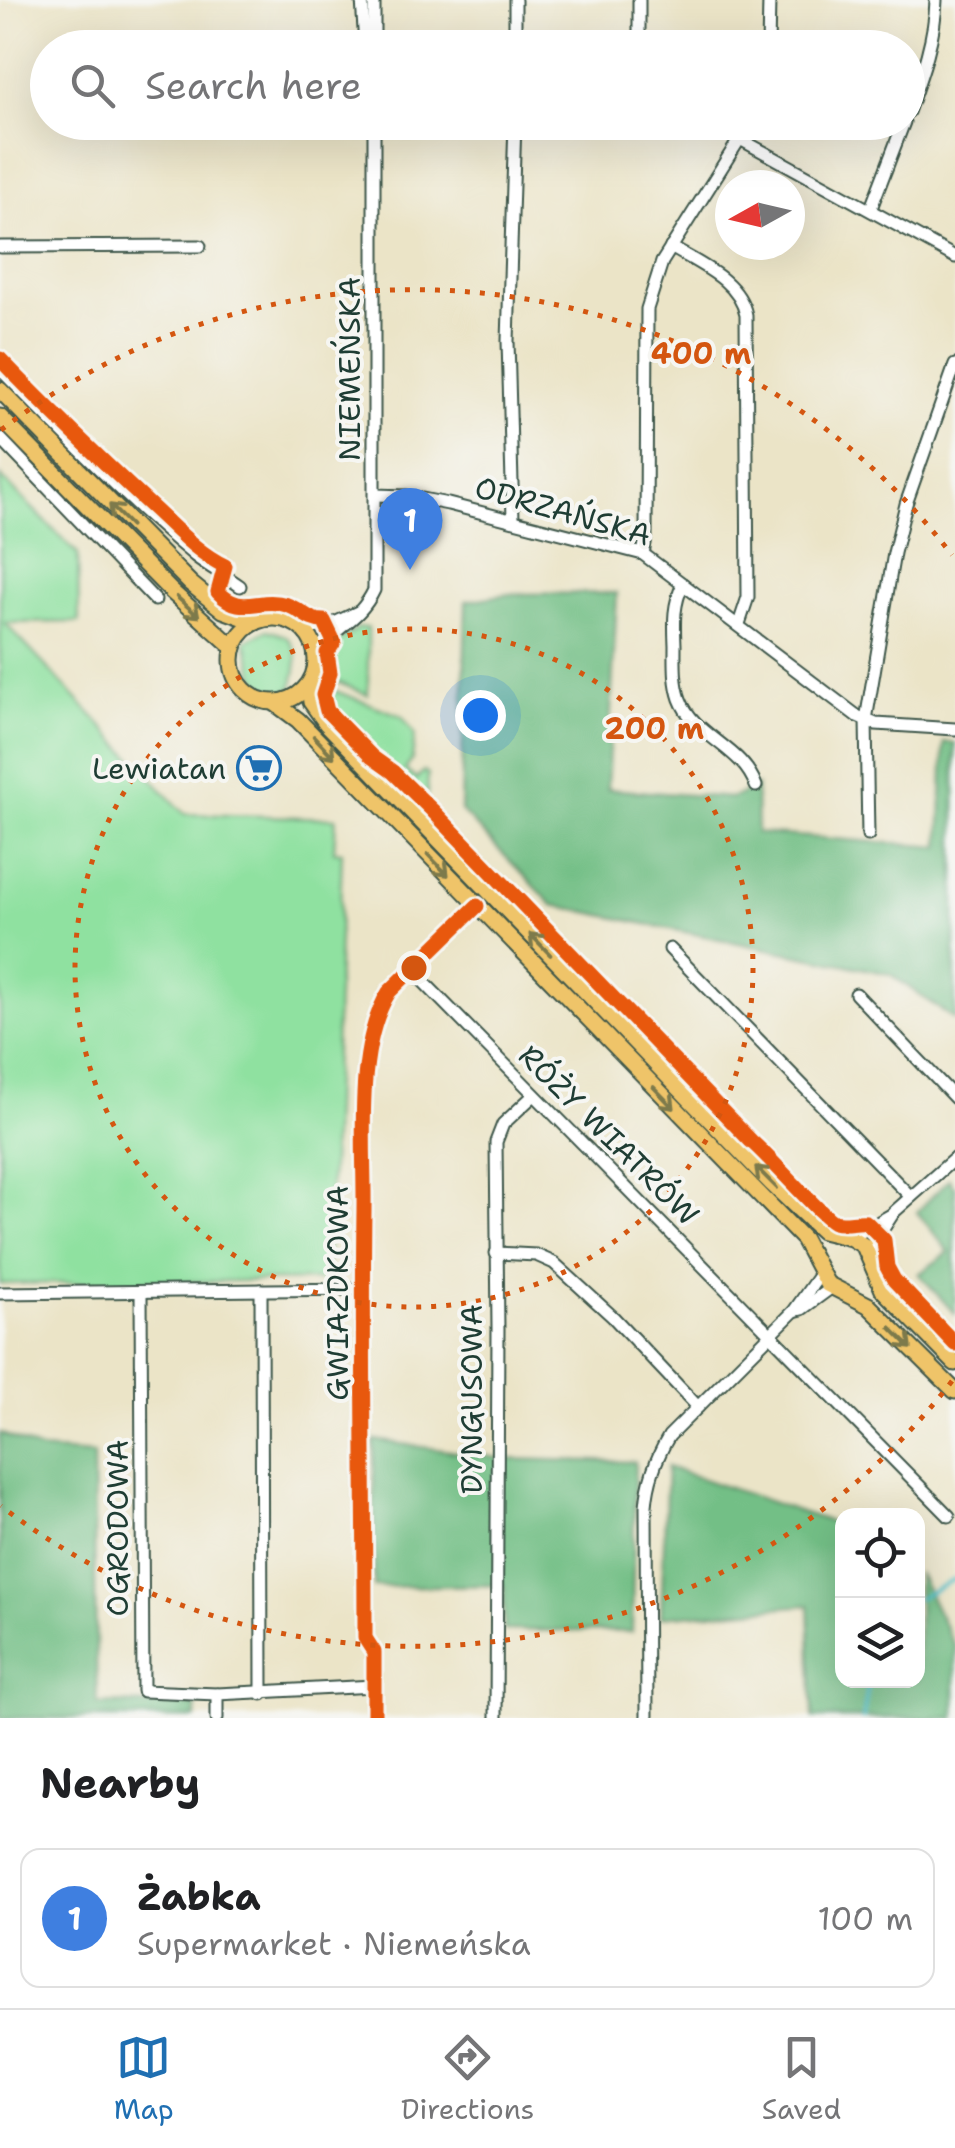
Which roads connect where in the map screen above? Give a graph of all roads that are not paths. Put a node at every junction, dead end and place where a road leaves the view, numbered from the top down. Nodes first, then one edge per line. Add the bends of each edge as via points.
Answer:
1 (362, 0) edge
2 (374, 0) edge
3 (515, 0) edge
4 (640, 0) edge
5 (769, 0) edge
6 (936, 0) edge
7 (364, 30) edge
8 (374, 30) edge
9 (515, 30) edge
10 (640, 30) edge
11 (768, 30) edge
12 (925, 66) edge
13 (374, 140) edge
14 (514, 140) edge
15 (739, 140) joint
16 (897, 140) edge
17 (870, 208) junction
18 (200, 246) dead end
19 (0, 247) edge
20 (671, 247) junction
21 (955, 257) edge
22 (955, 365) edge
23 (0, 369) edge
24 (0, 390) edge
25 (0, 417) edge
26 (0, 438) edge
27 (374, 495) junction
28 (513, 519) junction
29 (643, 554) junction
30 (683, 584) junction
31 (240, 586) dead end
32 (155, 600) dead end
33 (362, 610) junction
34 (256, 622) junction
35 (739, 624) junction
36 (302, 628) junction
37 (234, 648) junction
38 (316, 653) junction
39 (309, 685) junction
40 (275, 702) junction
41 (866, 720) junction
42 (955, 729) edge
43 (756, 786) dead end
44 (868, 835) dead end
45 (477, 906) junction
46 (670, 949) dead end
47 (412, 970) junction
48 (856, 994) dead end
49 (534, 1095) junction
50 (955, 1098) edge
51 (955, 1158) edge
52 (910, 1196) junction
53 (894, 1212) junction
54 (846, 1238) junction
55 (496, 1253) junction
56 (870, 1258) junction
57 (819, 1270) junction
58 (363, 1288) junction
59 (837, 1289) junction
60 (261, 1290) junction
61 (141, 1292) junction
62 (0, 1293) edge
63 (794, 1311) junction
64 (770, 1336) junction
65 (955, 1363) edge
66 (955, 1391) edge
67 (698, 1407) junction
68 (949, 1516) dead end
69 (374, 1686) junction
70 (217, 1694) junction
71 (262, 1694) junction
72 (217, 1718) edge
73 (374, 1718) edge
74 (496, 1718) edge
75 (647, 1718) edge

1 - 7 street
2 - 8 street
3 - 9 street
4 - 10 street
5 - 11 street
6 - 12 street
13 - 27 street, NIEMEŃSKA
14 - 28 street via 508,341
15 - 17 street
15 - 20 street
16 - 17 street
17 - 21 street
18 - 19 street
20 - 29 street via 647,309
20 - 35 street via 731,286 746,315 748,597
22 - 41 street via 906,504
23 - 31 street via 185,547
34 -> 24 main road via 222,610 190,583
25 -> 37 main road
26 - 32 street
27 - 28 street, ODRZAŃSKA via 422,498
27 - 33 street, NIEMEŃSKA via 374,590
28 - 29 street, ODRZAŃSKA
29 - 30 street, ODRZAŃSKA
30 - 35 street, ODRZAŃSKA
30 - 43 street via 674,607 680,702 748,766
33 - 36 street
33 - 38 street
34 - 36 main road via 279,618
34 - 37 main road
35 - 41 street, ODRZAŃSKA
36 - 38 main road
37 - 40 main road via 233,670 244,690
38 - 39 main road
39 - 40 main road
54 -> 39 main road via 822,1231 772,1182 369,768 314,709
40 -> 45 main road
41 - 42 street, ODRZAŃSKA
41 - 44 street
45 - 47 street, GWIAZDKOWA
45 -> 57 main road via 803,1239
46 - 52 street
47 - 49 street, RÓŻY WIATRÓW
47 - 58 street, GWIAZDKOWA via 380,1007 369,1050
48 - 50 street
49 - 55 street, DYNGUSOWA via 503,1124 496,1142
49 - 64 street, RÓŻY WIATRÓW
51 - 52 street
52 - 53 street
53 - 54 street
53 - 56 street
54 - 56 main road
54 - 57 main road via 822,1250
55 - 67 street via 554,1262
55 - 74 street, DYNGUSOWA
56 - 59 main road via 865,1281
56 - 65 main road via 883,1290
57 - 59 main road
57 - 63 street
58 - 60 street
58 - 69 street, GWIAZDKOWA via 365,1638 374,1652
59 - 63 street
59 -> 66 main road via 868,1305
60 - 61 street
60 - 71 street
61 - 62 street
61 - 70 street, OGRODOWA via 143,1691
63 - 64 street
64 - 67 street
64 - 68 street, RÓŻY WIATRÓW
67 - 75 street via 660,1452 647,1491
69 - 71 street, OGRODOWA
69 - 73 street, GWIAZDKOWA
70 - 71 street, OGRODOWA
70 - 72 street

